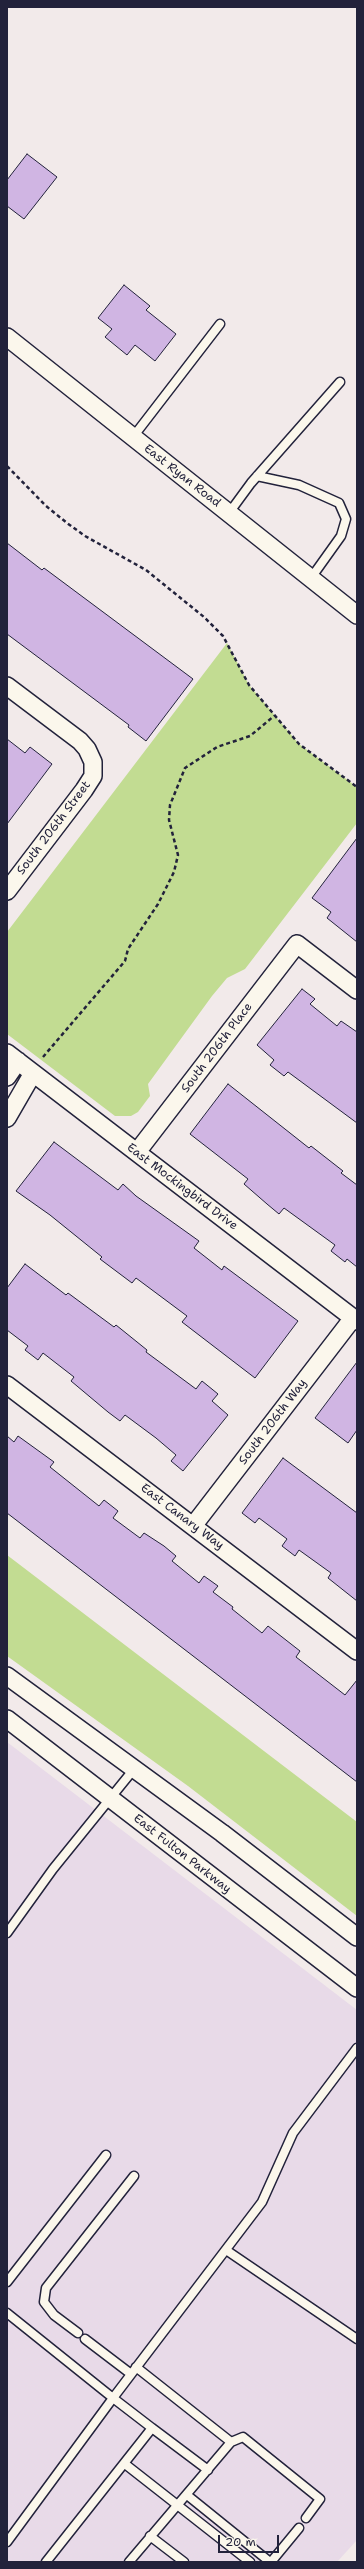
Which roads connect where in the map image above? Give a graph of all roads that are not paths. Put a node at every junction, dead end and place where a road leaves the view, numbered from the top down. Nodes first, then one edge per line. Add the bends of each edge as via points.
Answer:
1 (220, 324) dead end
2 (7, 337) edge
3 (340, 382) dead end
4 (133, 437) junction
5 (257, 476) junction
6 (229, 513) junction
7 (311, 578) junction
8 (357, 615) edge
9 (7, 686) edge
10 (7, 891) edge
11 (357, 990) edge
12 (13, 1057) edge
13 (33, 1073) junction
14 (7, 1077) edge
15 (7, 1118) edge
16 (137, 1152) junction
17 (355, 1319) edge
18 (7, 1385) edge
19 (193, 1526) junction
20 (357, 1651) edge
21 (7, 1676) edge
22 (7, 1720) edge
23 (134, 1769) junction
24 (110, 1798) junction
25 (7, 1932) edge
26 (357, 1937) edge
27 (357, 1988) edge
28 (357, 2048) edge
29 (106, 2155) dead end
30 (134, 2176) dead end
31 (226, 2250) junction
32 (7, 2282) edge
33 (7, 2313) edge
34 (78, 2333) dead end
35 (85, 2339) dead end
36 (357, 2339) edge
37 (134, 2371) junction
38 (113, 2398) junction
39 (152, 2428) junction
40 (231, 2442) junction
41 (125, 2464) junction
42 (208, 2470) junction
43 (187, 2495) junction
44 (178, 2505) junction
45 (306, 2518) dead end
46 (299, 2528) dead end
47 (235, 2534) junction
48 (150, 2536) junction
49 (7, 2542) edge
50 (227, 2544) junction
51 (46, 2562) edge
52 (129, 2562) edge
53 (184, 2562) edge
54 (250, 2562) edge
55 (271, 2562) edge

1 - 4 lane
2 - 4 street, East Ryan Road
3 - 5 lane
4 - 6 street, East Ryan Road
5 - 6 lane
5 - 7 lane via 299,485 339,503 346,519 340,536
6 - 7 street, East Ryan Road
7 - 8 street, East Ryan Road
9 - 10 street, South 206th Street via 80,741 87,748 93,762 93,776 84,790
11 - 16 street, South 206th Place via 297,944
12 - 13 street, East Mockingbird Drive
12 - 14 street
13 - 15 street
13 - 16 street, East Mockingbird Drive
16 - 17 street, East Mockingbird Drive
17 - 19 street, South 206th Way
18 - 19 street, East Canary Way
19 - 20 street, East Canary Way
21 - 23 street
22 - 24 street, East Fulton Parkway
23 - 24 lane
23 - 26 street
24 - 25 lane
24 - 27 street, East Fulton Parkway
28 - 31 lane via 293,2133 262,2202
29 - 32 lane
30 - 34 lane via 46,2288 44,2302 54,2315
31 - 36 lane
31 - 37 lane
33 - 38 lane
35 - 37 lane
37 - 38 lane
37 - 40 lane
38 - 39 lane
38 - 49 lane
39 - 41 lane
39 - 42 lane
40 - 42 lane
40 - 45 lane via 242,2437 320,2500
41 - 44 lane
41 - 51 lane
42 - 43 lane
43 - 44 lane
43 - 47 lane
44 - 48 lane
44 - 50 lane
46 - 55 lane
47 - 50 lane
47 - 55 lane
48 - 52 lane
48 - 53 lane
50 - 54 lane

